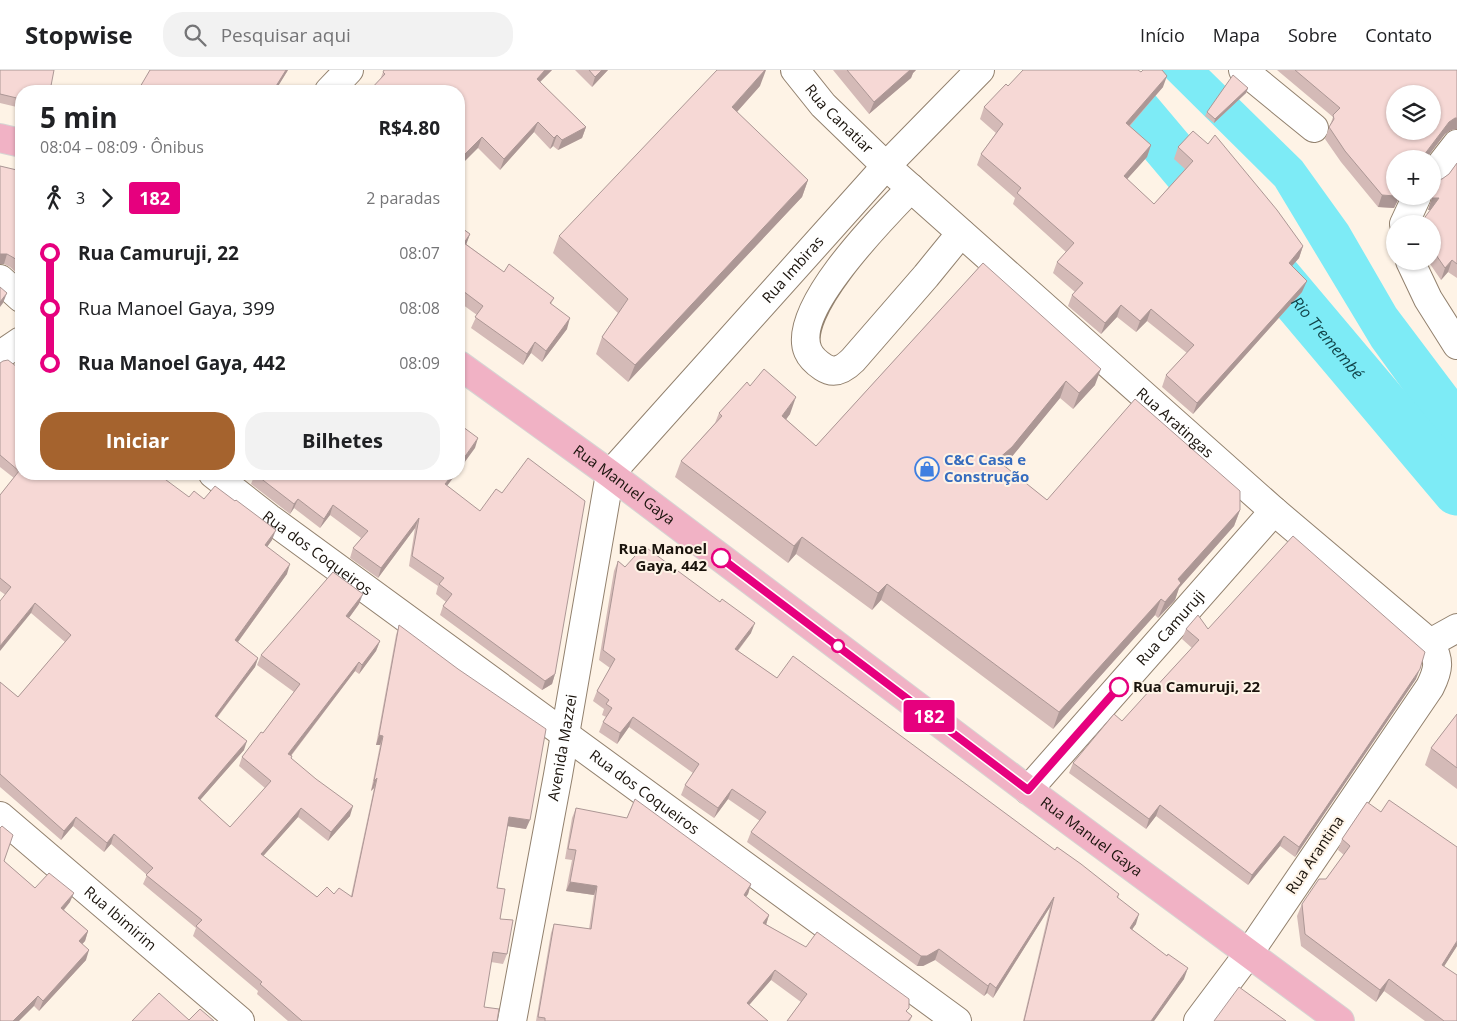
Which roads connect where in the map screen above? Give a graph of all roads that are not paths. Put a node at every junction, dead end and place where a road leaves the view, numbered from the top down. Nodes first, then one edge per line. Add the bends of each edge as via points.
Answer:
1 (349, 70) edge
2 (795, 70) edge
3 (980, 70) edge
4 (1243, 70) edge
5 (335, 85) edge
6 (1314, 128) dead end
7 (0, 138) edge
8 (15, 141) edge
9 (1457, 144) edge
10 (1441, 164) edge
11 (886, 166) junction
12 (911, 188) junction
13 (961, 233) junction
14 (1414, 270) edge
15 (0, 279) edge
16 (15, 293) edge
17 (15, 345) edge
18 (1457, 345) edge
19 (0, 355) edge
20 (465, 369) edge
21 (610, 474) junction
22 (221, 480) edge
23 (1274, 511) junction
24 (1457, 628) edge
25 (1430, 642) junction
26 (565, 734) junction
27 (1028, 790) junction
28 (0, 816) edge
29 (1249, 953) junction
30 (954, 1020) edge
31 (240, 1021) edge
32 (512, 1021) edge
33 (1198, 1021) edge
34 (1340, 1021) edge

1 - 5 street
2 - 11 street, Rua Canatiar via 823,105
3 - 11 street, Rua Imbiras
4 - 6 street
7 - 8 main road
9 - 10 street
11 - 12 street, Rua Aratingas
11 - 21 street, Rua Imbiras
12 - 13 street, Rua Aratingas
12 - 13 street via 846,260 809,320 807,350 816,363 835,371 853,360
13 - 23 street, Rua Aratingas
14 - 18 street
15 - 16 street
17 - 19 street
20 - 21 main road, Rua Manuel Gaya
21 - 26 street, Avenida Mazzei
21 - 27 main road, Rua Manuel Gaya
22 - 26 street, Rua dos Coqueiros
23 - 25 street, Rua Aratingas
23 - 27 street, Rua Camuruji
24 - 25 street
25 - 29 street, Rua Arantina via 1438,663 1430,687
26 - 30 street, Rua dos Coqueiros
26 - 32 street, Avenida Mazzei
27 - 29 main road, Rua Manuel Gaya
28 - 31 street, Rua Ibimirim
29 - 33 street, Rua Arantina
29 - 34 main road, Rua Manuel Gaya

